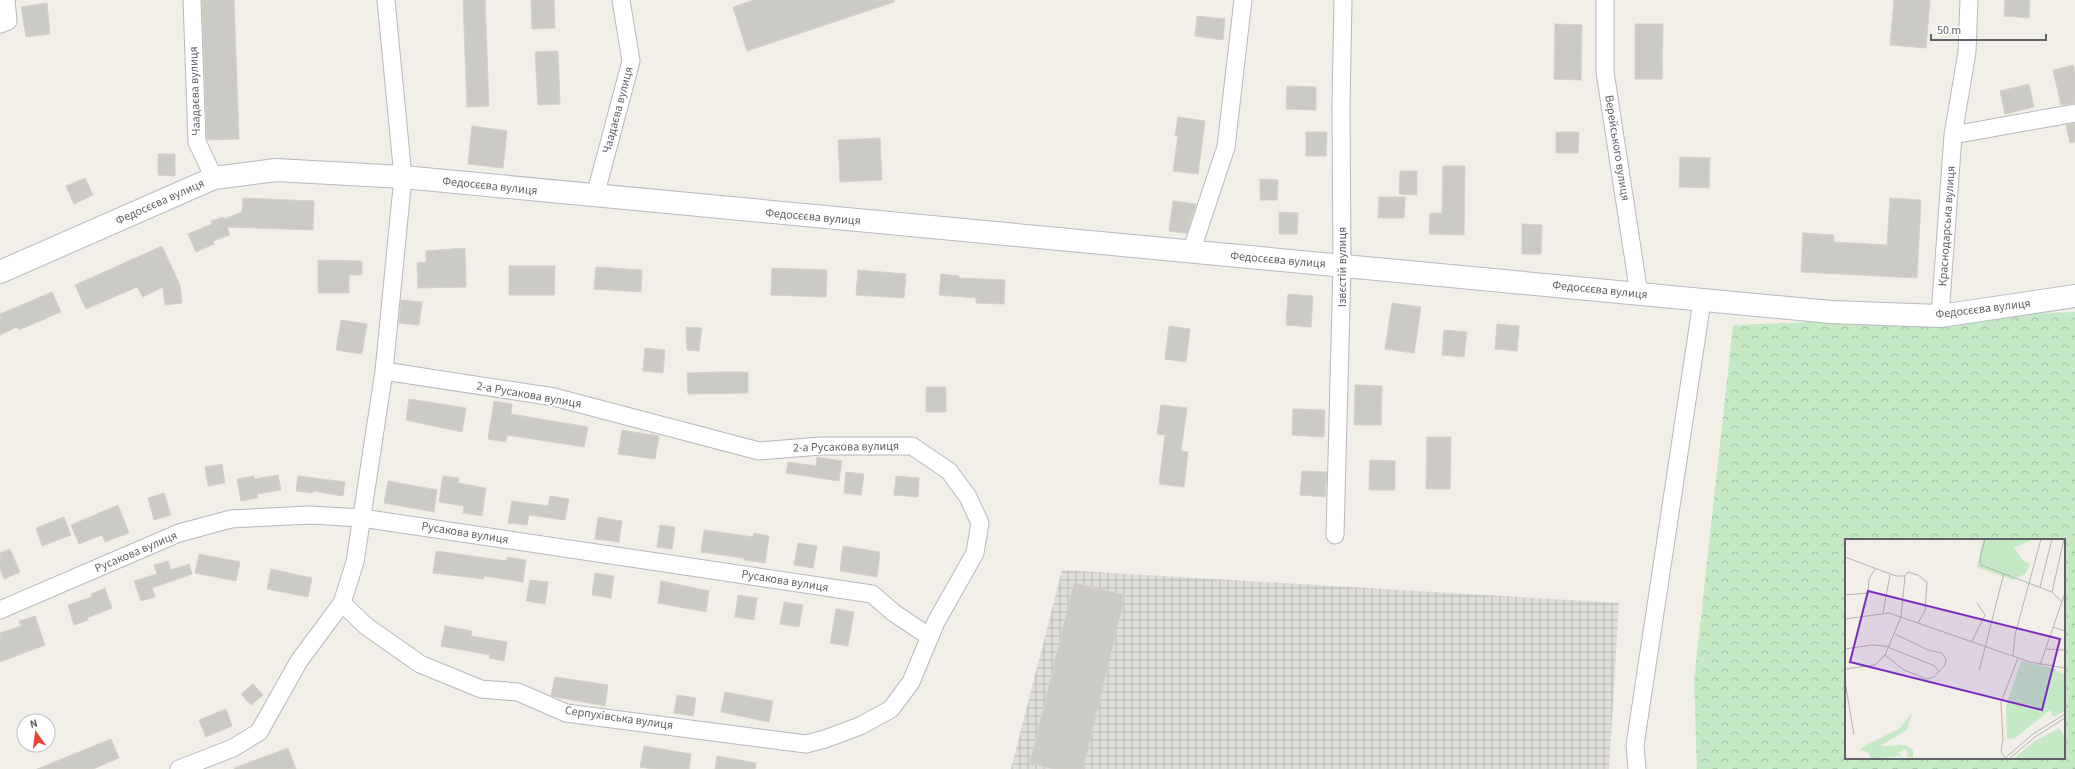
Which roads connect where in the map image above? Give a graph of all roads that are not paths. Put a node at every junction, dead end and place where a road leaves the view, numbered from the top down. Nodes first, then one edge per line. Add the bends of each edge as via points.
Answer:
1 (6, 0) edge
2 (192, 0) edge
3 (386, 0) edge
4 (621, 0) edge
5 (1243, 0) edge
6 (1343, 0) edge
7 (1605, 0) edge
8 (1969, 0) edge
9 (0, 24) edge
10 (2075, 113) edge
11 (1953, 135) junction
12 (403, 177) junction
13 (214, 178) junction
14 (595, 196) junction
15 (1190, 252) junction
16 (1342, 266) junction
17 (0, 272) edge
18 (1639, 294) junction
19 (2075, 296) edge
20 (1702, 301) junction
21 (1940, 316) junction
22 (384, 371) junction
23 (362, 518) junction
24 (1336, 535) dead end
25 (342, 603) junction
26 (0, 610) edge
27 (930, 637) junction
28 (806, 744) joint
29 (179, 769) edge
30 (1637, 769) edge

1 - 9 street via 8,21
2 - 13 street, Чаадаєва вулиця via 197,142
3 - 12 street
4 - 14 street, Чаадаєва вулиця via 631,61
5 - 15 street via 1226,147
6 - 16 street, Ізвєстій вулиця
7 - 18 street, Верейського вулиця via 1605,72
8 - 11 street, Краснодарська вулиця via 1967,52
10 - 11 street
11 - 21 street, Краснодарська вулиця
12 - 13 main road, Федосєєва вулиця via 276,170
12 - 14 main road, Федосєєва вулиця
12 - 22 street
13 - 17 main road, Федосєєва вулиця
14 - 15 main road, Федосєєва вулиця
15 - 16 main road, Федосєєва вулиця
16 - 18 main road, Федосєєва вулиця
16 - 24 street, Ізвєстій вулиця
18 - 20 main road, Федосєєва вулиця
19 - 21 main road, Федосєєва вулиця
20 - 21 main road, Федосєєва вулиця via 1831,312
20 - 30 street via 1636,745
22 - 23 street
22 - 27 street, 2-а Русакова вулиця via 554,397 759,451 822,446 912,446 949,471 968,496 980,523 975,553
23 - 25 street via 355,562
23 - 26 street, Русакова вулиця via 310,515 231,519 179,533
23 - 27 street, Русакова вулиця via 872,594 894,613
25 - 28 street, Серпухівська вулиця via 366,626 420,664 481,689 518,692 566,713
25 - 29 street via 299,661 259,732 233,748
27 - 28 street, 2-а Русакова вулиця via 911,682 891,709 860,726

